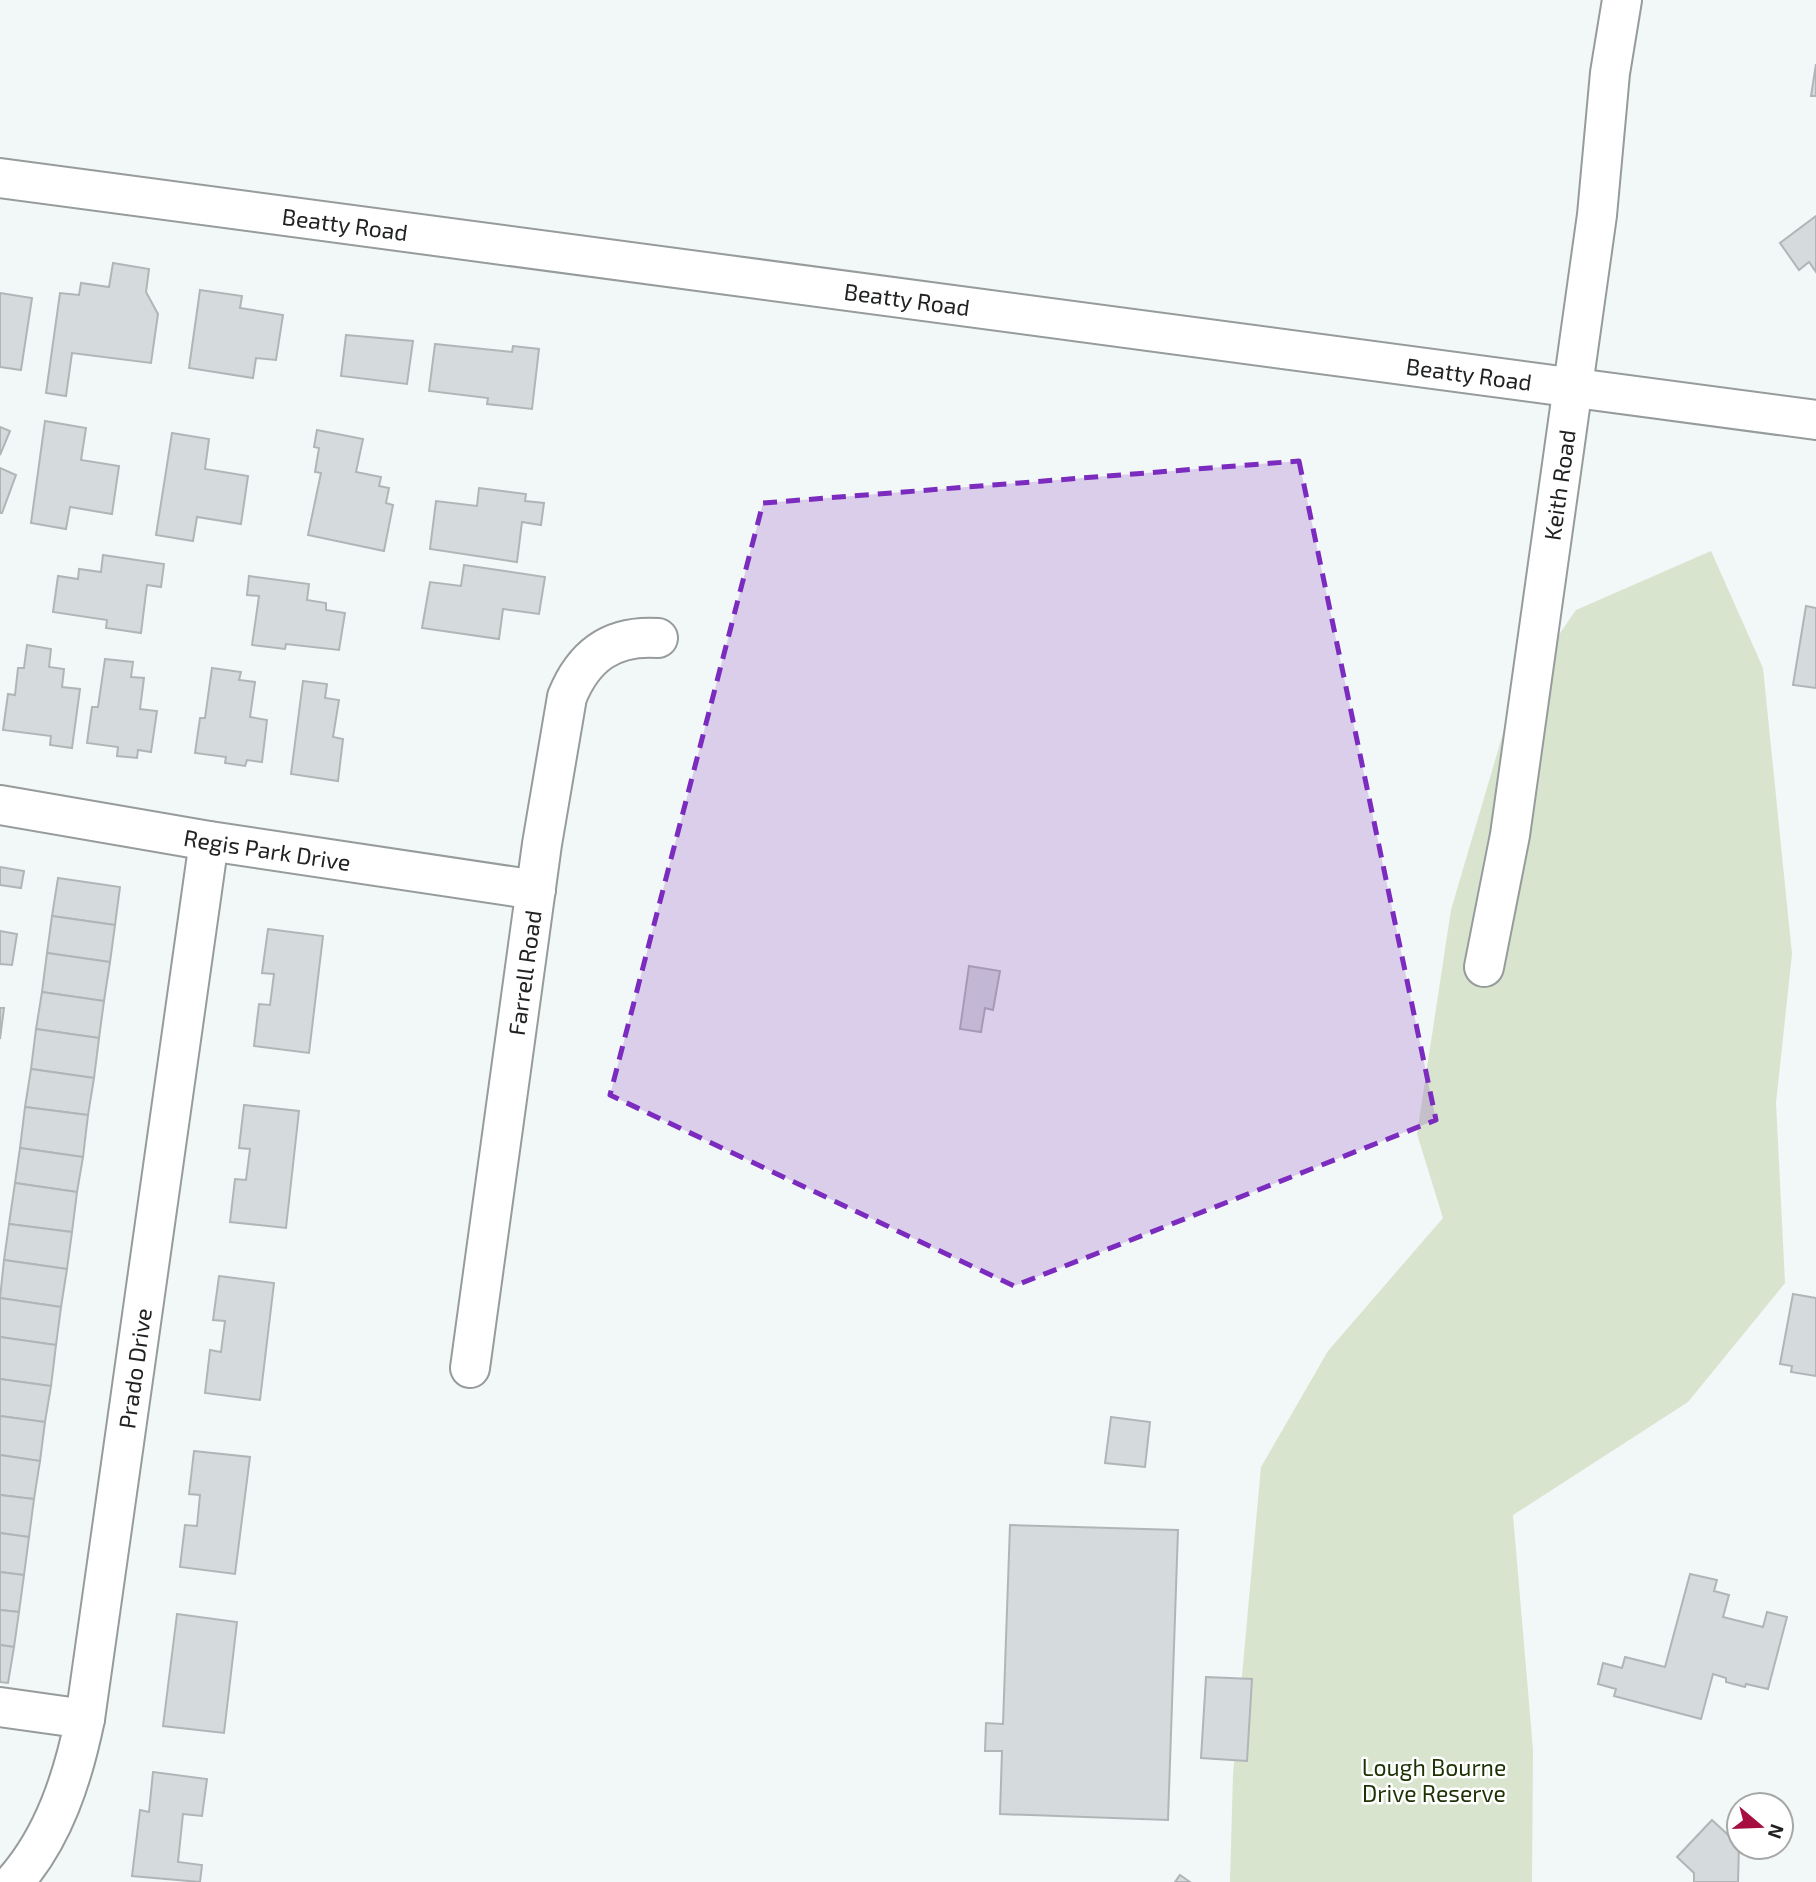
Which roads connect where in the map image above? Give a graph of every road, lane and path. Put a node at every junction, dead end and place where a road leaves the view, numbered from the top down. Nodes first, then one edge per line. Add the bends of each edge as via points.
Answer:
1 (1622, 0) edge
2 (0, 178) edge
3 (1572, 387) junction
4 (1816, 420) edge
5 (658, 638) dead end
6 (0, 805) edge
7 (209, 841) junction
8 (536, 890) junction
9 (1484, 967) dead end
10 (470, 1368) dead end
11 (0, 1707) edge
12 (85, 1719) junction
13 (20, 1880) edge

1 - 3 street, Keith Road
2 - 3 street, Beatty Road
3 - 4 street, Beatty Road
3 - 9 street, Keith Road via 1510,835
5 - 8 street, Farrell Road via 624,640 604,648 575,676 561,725
6 - 7 street, Regis Park Drive
7 - 8 street, Regis Park Drive
7 - 12 street, Prado Drive
8 - 10 street, Farrell Road
11 - 12 street
12 - 13 street, Prado Drive via 66,1790

